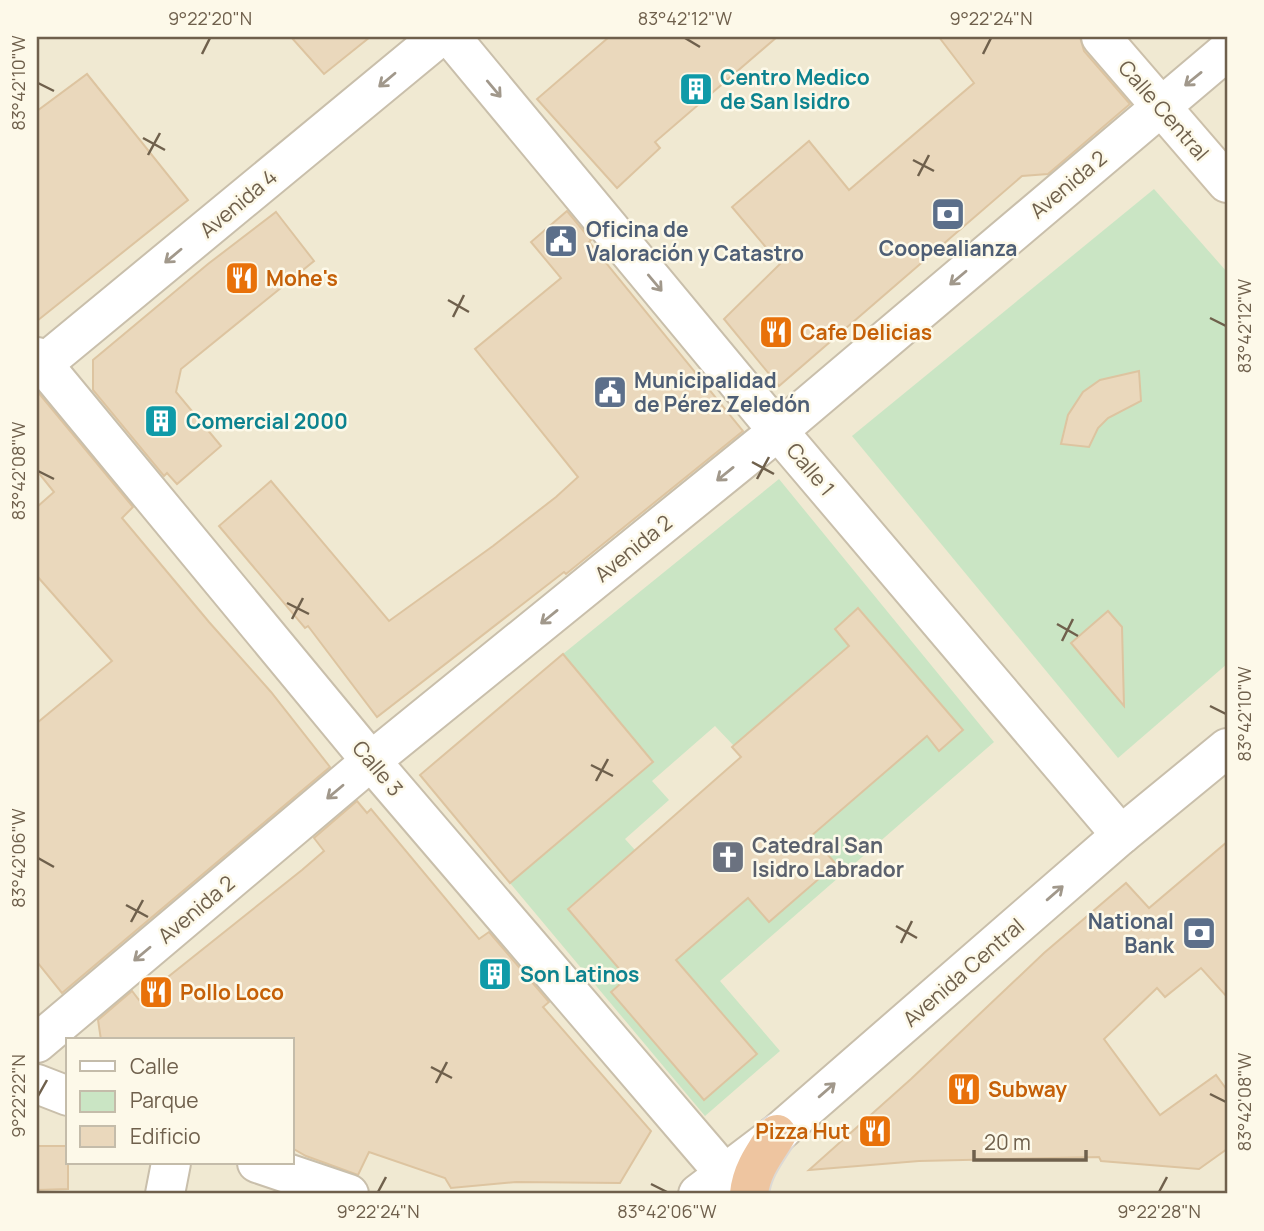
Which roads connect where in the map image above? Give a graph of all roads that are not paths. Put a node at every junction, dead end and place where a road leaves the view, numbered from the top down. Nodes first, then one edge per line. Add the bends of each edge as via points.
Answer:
1 (439, 37) edge
2 (451, 37) edge
3 (1101, 37) edge
4 (1227, 51) edge
5 (1159, 107) junction
6 (1227, 183) edge
7 (39, 363) edge
8 (778, 431) junction
9 (1227, 748) edge
10 (372, 761) junction
11 (1121, 835) junction
12 (37, 1043) edge
13 (37, 1084) edge
14 (66, 1095) edge
15 (777, 1134) joint
16 (171, 1164) edge
17 (260, 1164) edge
18 (724, 1187) edge
19 (165, 1194) edge
20 (349, 1194) edge

1 -> 7 street, Avenida 4
2 -> 8 street, Calle 1
3 - 5 street, Calle Central
4 -> 5 street, Avenida 2
5 - 6 street, Calle Central
5 -> 8 street, Avenida 2
7 - 10 street, Calle 3
8 -> 10 street, Avenida 2
8 - 11 street, Calle 1
9 - 11 street, Avenida Central
10 -> 12 street, Avenida 2
10 - 18 street, Calle 3
15 -> 11 street, Avenida Central
13 - 14 street
15 - 18 highway via 751,1181
16 - 19 street
17 - 20 street

